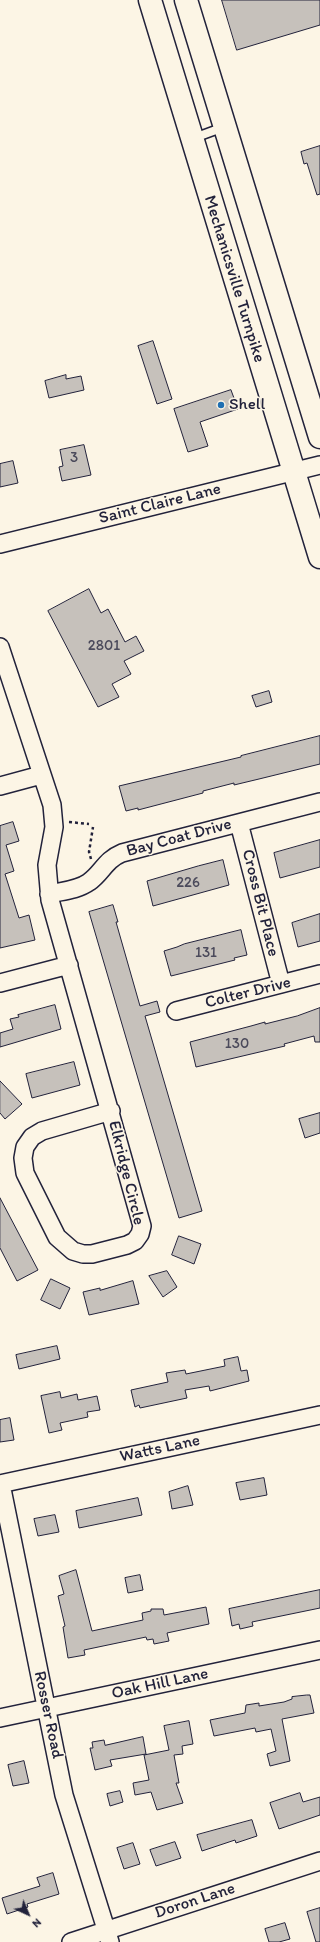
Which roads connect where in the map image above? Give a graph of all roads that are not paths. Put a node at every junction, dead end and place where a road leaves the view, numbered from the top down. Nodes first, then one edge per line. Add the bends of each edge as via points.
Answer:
1 (150, 0) edge
2 (186, 0) edge
3 (225, 127) junction
4 (191, 139) junction
5 (320, 437) edge
6 (320, 465) edge
7 (294, 472) junction
8 (0, 544) edge
9 (320, 557) edge
10 (0, 647) edge
11 (3, 664) edge
12 (41, 775) junction
13 (0, 786) edge
14 (320, 802) edge
15 (239, 823) junction
16 (49, 894) junction
17 (69, 965) junction
18 (320, 974) edge
19 (0, 983) edge
20 (281, 984) junction
21 (176, 1011) dead end
22 (111, 1111) junction
23 (320, 1415) edge
24 (0, 1484) edge
25 (320, 1650) edge
26 (47, 1708) junction
27 (0, 1718) edge
28 (320, 1861) edge
29 (108, 1936) edge
30 (71, 1942) edge

1 - 4 highway, Mechanicsville Turnpike
2 - 3 highway
3 - 4 lane
3 - 5 highway
4 - 7 highway, Mechanicsville Turnpike
6 - 7 street, Saint Claire Lane
7 - 8 street, Saint Claire Lane
7 - 9 highway, Mechanicsville Turnpike
10 - 11 street, Elkridge Circle
11 - 12 street, Elkridge Circle
12 - 13 street
12 - 16 street, Elkridge Circle via 54,812 47,865
14 - 15 street, Bay Coat Drive
15 - 16 street, Bay Coat Drive via 122,853 108,860 94,878 85,884
15 - 20 street, Cross Bit Place
16 - 17 street, Elkridge Circle
17 - 19 street
17 - 22 street, Elkridge Circle
18 - 20 street, Colter Drive
20 - 21 street, Colter Drive
22 - 22 street, Elkridge Circle via 142,1226 135,1241 127,1245 82,1254 72,1251 57,1237 25,1173 25,1147 42,1131
23 - 24 street, Watts Lane
24 - 26 street, Rosser Road
25 - 26 street, Oak Hill Lane
26 - 27 street, Oak Hill Lane
26 - 29 street, Rosser Road via 64,1795
28 - 29 street, Doron Lane
29 - 30 street, Doron Lane

